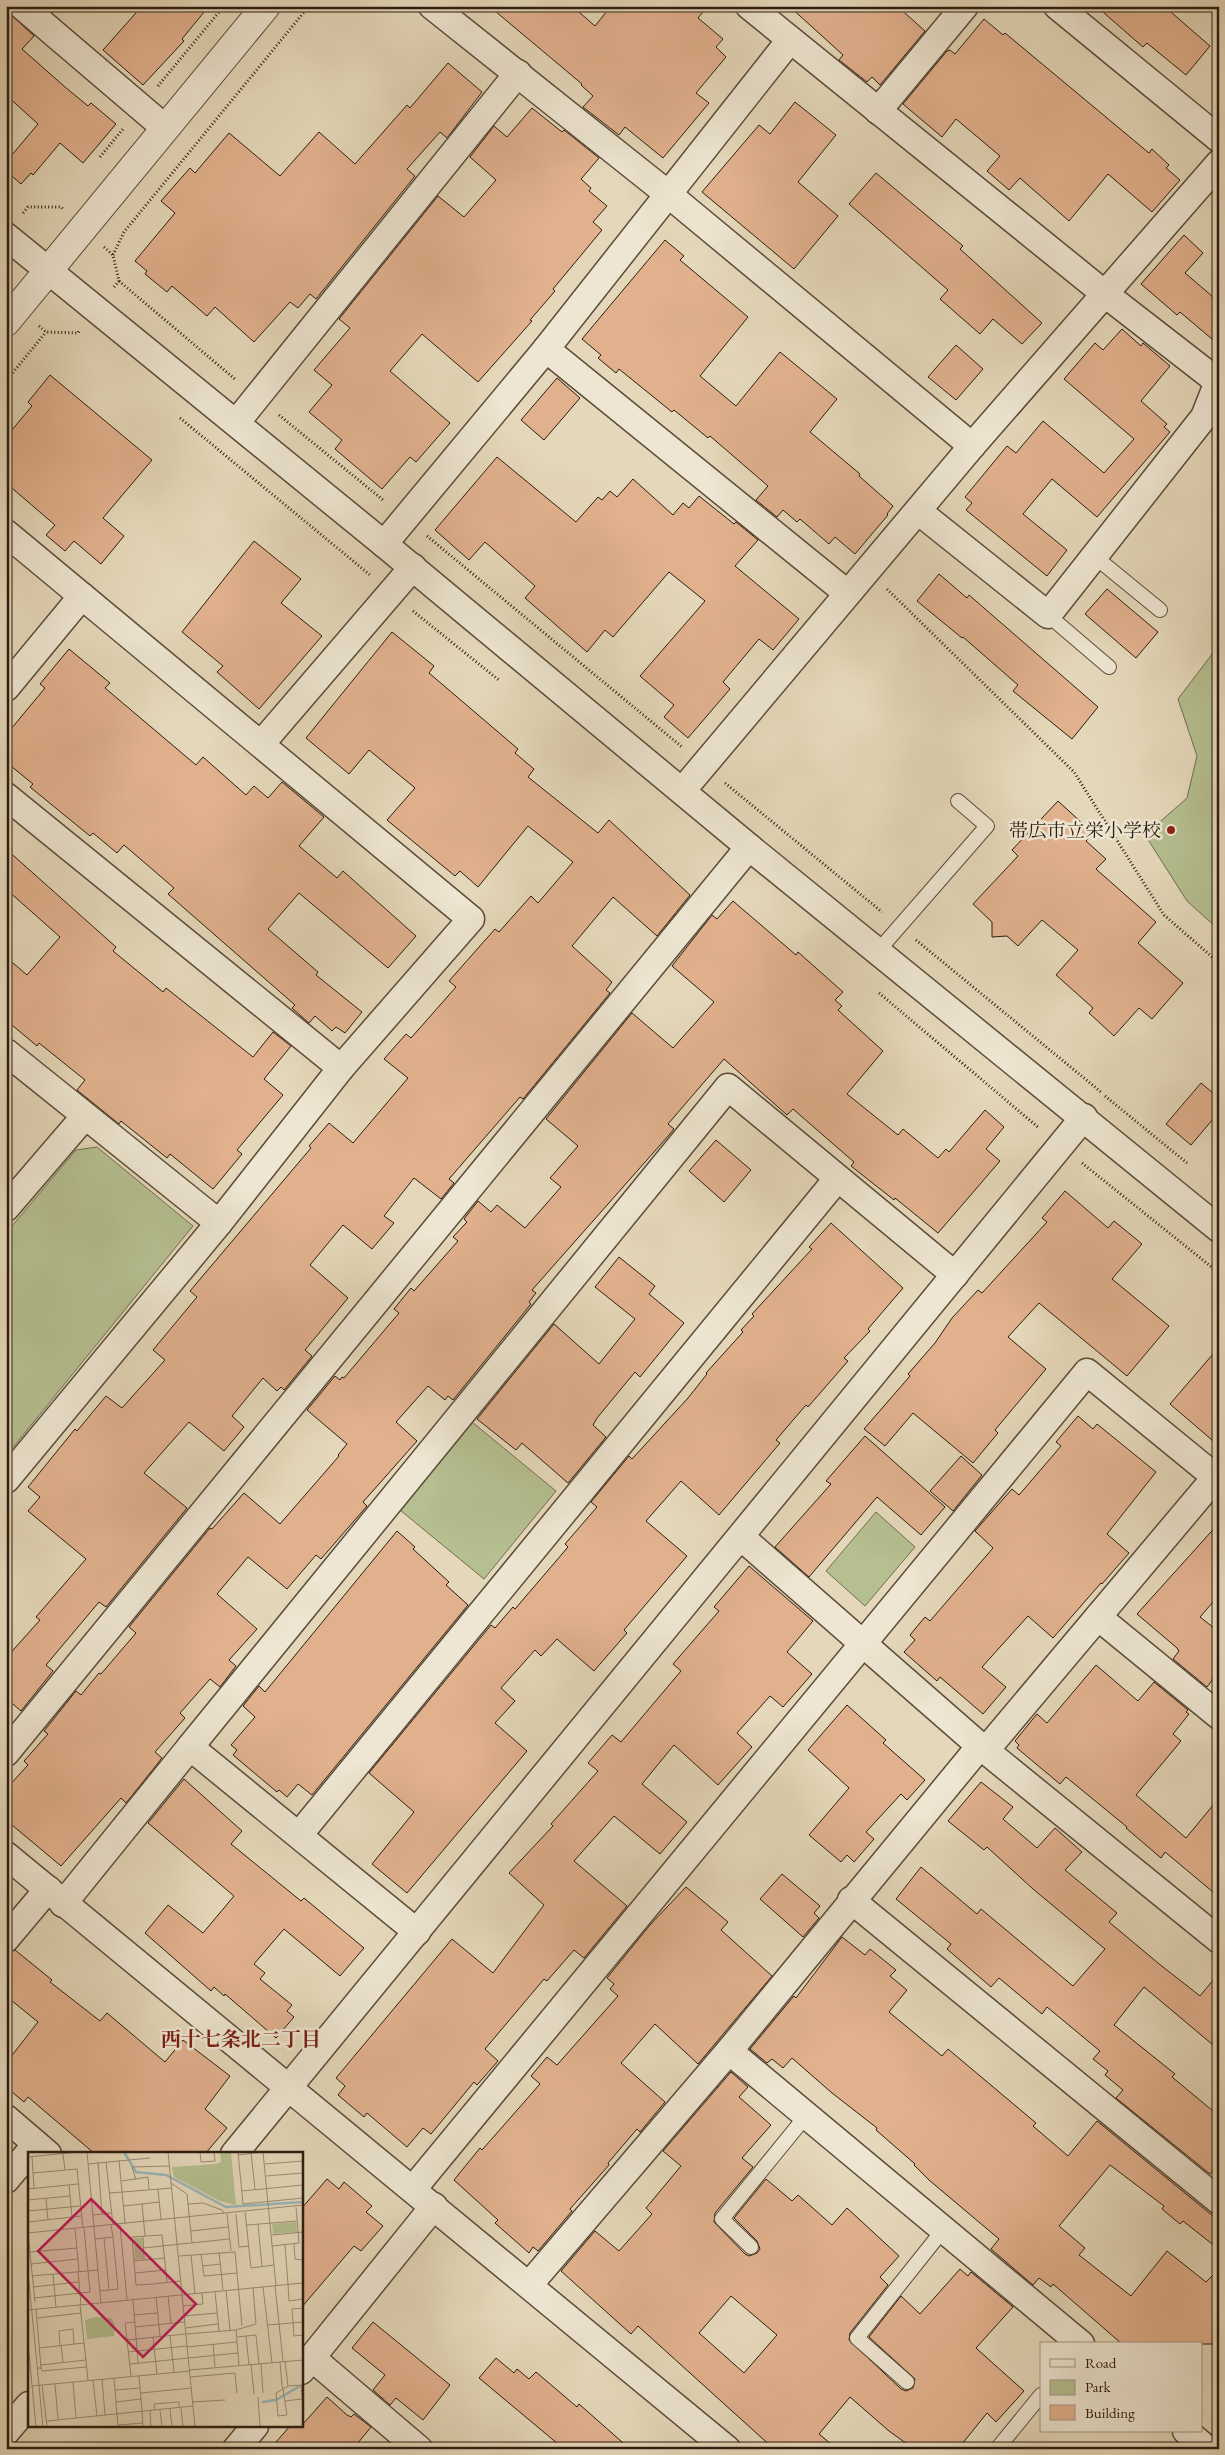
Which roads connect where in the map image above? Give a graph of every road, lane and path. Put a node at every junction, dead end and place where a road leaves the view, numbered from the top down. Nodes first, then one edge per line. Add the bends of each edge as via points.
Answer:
1 (22, 6) edge
2 (266, 6) edge
3 (309, 6) edge
4 (432, 6) edge
5 (749, 6) edge
6 (965, 6) edge
7 (1057, 6) edge
8 (790, 40) junction
9 (518, 73) junction
10 (878, 111) junction
11 (165, 128) junction
12 (1219, 139) edge
13 (1219, 163) edge
14 (668, 194) junction
15 (6, 236) edge
16 (113, 255) dead end
17 (49, 270) junction
18 (119, 282) dead end
19 (1105, 294) junction
20 (6, 322) edge
21 (46, 332) dead end
22 (546, 349) junction
23 (1218, 380) edge
24 (6, 381) edge
25 (257, 397) junction
26 (236, 423) junction
27 (972, 446) junction
28 (918, 510) junction
29 (405, 518) junction
30 (6, 533) edge
31 (384, 544) junction
32 (1094, 556) junction
33 (413, 567) junction
34 (867, 569) junction
35 (847, 592) junction
36 (82, 596) junction
37 (1160, 610) dead end
38 (1048, 615) junction
39 (1109, 667) dead end
40 (6, 688) edge
41 (261, 744) junction
42 (704, 765) junction
43 (682, 791) junction
44 (6, 796) edge
45 (958, 800) dead end
46 (749, 847) junction
47 (900, 926) junction
48 (878, 951) junction
49 (1219, 963) edge
50 (6, 1052) edge
51 (341, 1068) junction
52 (84, 1116) junction
53 (1084, 1117) junction
54 (1188, 1164) dead end
55 (838, 1179) junction
56 (6, 1208) edge
57 (219, 1223) junction
58 (1219, 1229) edge
59 (955, 1275) junction
60 (1218, 1477) edge
61 (6, 1480) edge
62 (741, 1537) junction
63 (1098, 1617) junction
64 (862, 1644) junction
65 (1219, 1716) edge
66 (190, 1747) junction
67 (983, 1748) junction
68 (6, 1753) edge
69 (299, 1835) junction
70 (6, 1855) edge
71 (55, 1896) junction
72 (851, 1900) junction
73 (416, 1932) junction
74 (6, 1939) edge
75 (1219, 1940) edge
76 (729, 2051) junction
77 (288, 2087) junction
78 (806, 2116) junction
79 (6, 2118) edge
80 (42, 2149) edge
81 (236, 2152) edge
82 (28, 2161) edge
83 (6, 2180) edge
84 (413, 2189) junction
85 (1219, 2201) edge
86 (434, 2206) junction
87 (943, 2230) junction
88 (751, 2247) dead end
89 (529, 2285) junction
90 (1078, 2342) edge
91 (307, 2364) edge
92 (907, 2382) dead end
93 (1040, 2396) edge
94 (28, 2406) edge
95 (253, 2428) edge
96 (6, 2432) edge
97 (1187, 2432) edge
98 (236, 2449) edge
99 (419, 2449) edge
100 (727, 2449) edge
101 (997, 2449) edge
102 (1207, 2449) edge

1 - 11 street
2 - 11 street
3 - 16 path via 124,232
4 - 9 street
5 - 8 street
6 - 10 street
7 - 12 street
8 - 10 street
8 - 14 street
9 - 14 street
9 - 25 street
10 - 19 street
11 - 17 street
13 - 19 street
14 - 22 street
14 - 27 street
15 - 17 street
17 - 20 street
17 - 26 street
18 - 25 path
19 - 23 street
19 - 27 street
21 - 24 path
22 - 29 street
22 - 35 street
23 - 32 street via 1204,417
25 - 26 street
25 - 29 path
26 - 31 street
27 - 28 street
28 - 34 street
28 - 38 street
29 - 31 street
29 - 42 path
30 - 36 street
31 - 33 street
32 - 37 lane
32 - 38 street
33 - 41 street
33 - 43 street
34 - 35 street
34 - 49 path via 1074,772 1164,915
35 - 42 street
36 - 40 street
36 - 41 street
38 - 39 lane
41 - 51 street via 471,919
42 - 43 street
42 - 47 path
43 - 46 street
44 - 51 street
45 - 47 lane via 987,826
46 - 48 street
46 - 68 street
47 - 48 lane
47 - 54 path
48 - 53 street
50 - 52 street
51 - 57 street
52 - 56 street
52 - 57 street
53 - 58 street
53 - 59 street
55 - 59 street
55 - 66 street via 728,1087
55 - 69 street
57 - 61 street
59 - 62 street
60 - 63 street
60 - 64 street via 1087,1372
62 - 64 street
62 - 73 street
63 - 65 street
63 - 67 street
64 - 67 street
64 - 84 street
66 - 69 street
66 - 71 street
67 - 72 street
67 - 75 street
69 - 73 street
70 - 71 street
71 - 74 street
71 - 77 street
72 - 76 street
72 - 85 street
73 - 77 street
76 - 78 street
76 - 89 street
77 - 81 street
77 - 84 street
78 - 87 street
78 - 88 lane via 722,2219
79 - 80 street
82 - 83 street
84 - 86 street
86 - 89 street
86 - 91 street
87 - 90 street
87 - 92 lane via 857,2338
89 - 100 street
91 - 99 street
93 - 101 lane
94 - 96 street
95 - 98 street
97 - 102 street

